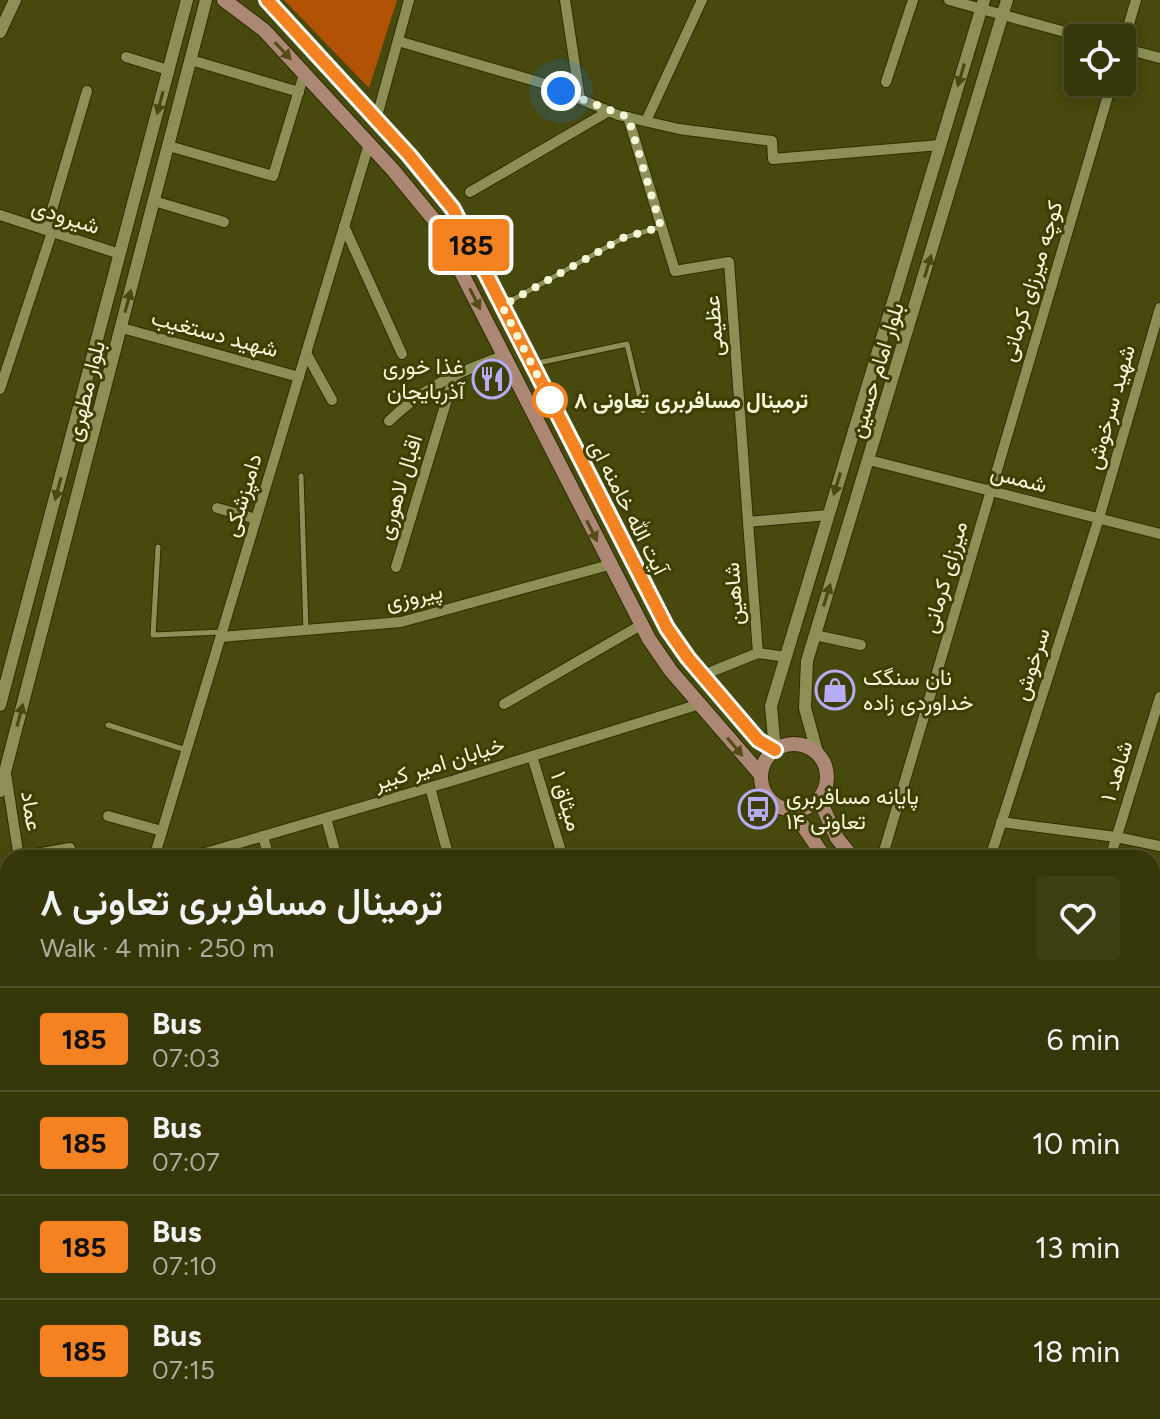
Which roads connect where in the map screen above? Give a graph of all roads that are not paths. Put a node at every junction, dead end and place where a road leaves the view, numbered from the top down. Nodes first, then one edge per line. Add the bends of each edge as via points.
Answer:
1 (15, 0) edge
2 (187, 0) edge
3 (206, 0) edge
4 (224, 0) edge
5 (267, 0) edge
6 (409, 0) edge
7 (565, 0) edge
8 (702, 0) edge
9 (913, 0) edge
10 (949, 0) edge
11 (1007, 0) edge
12 (1136, 0) edge
13 (982, 5) edge
14 (1003, 15) junction
15 (1129, 24) edge
16 (0, 32) edge
17 (1064, 32) edge
18 (398, 41) junction
19 (1136, 51) edge
20 (126, 57) dead end
21 (1160, 58) edge
22 (191, 60) junction
23 (168, 70) junction
24 (304, 74) junction
25 (886, 82) dead end
26 (87, 91) dead end
27 (299, 92) junction
28 (1108, 96) edge
29 (580, 99) junction
30 (609, 111) junction
31 (628, 117) junction
32 (376, 120) junction
33 (646, 121) junction
34 (369, 144) junction
35 (940, 145) junction
36 (169, 146) junction
37 (470, 192) dead end
38 (154, 201) junction
39 (0, 215) edge
40 (224, 222) dead end
41 (344, 226) junction
42 (661, 227) junction
43 (49, 231) junction
44 (120, 254) junction
45 (502, 306) junction
46 (1160, 308) edge
47 (122, 328) junction
48 (306, 353) junction
49 (402, 354) dead end
50 (503, 356) junction
51 (532, 365) junction
52 (455, 373) junction
53 (299, 377) junction
54 (0, 389) edge
55 (332, 400) dead end
56 (643, 411) dead end
57 (389, 421) dead end
58 (869, 460) junction
59 (301, 476) dead end
60 (990, 491) junction
61 (217, 508) dead end
62 (828, 515) junction
63 (1099, 518) junction
64 (256, 519) junction
65 (748, 522) junction
66 (47, 530) junction
67 (1160, 534) edge
68 (68, 536) junction
69 (158, 547) dead end
70 (609, 565) junction
71 (396, 567) dead end
72 (641, 625) junction
73 (306, 630) junction
74 (221, 634) junction
75 (815, 635) junction
76 (861, 645) dead end
77 (758, 653) junction
78 (786, 657) junction
79 (703, 675) junction
80 (1160, 697) edge
81 (504, 704) dead end
82 (700, 704) junction
83 (0, 705) edge
84 (108, 725) dead end
85 (187, 750) junction
86 (775, 750) junction
87 (817, 752) junction
88 (532, 756) junction
89 (3, 769) edge
90 (761, 775) junction
91 (430, 787) junction
92 (0, 791) edge
93 (819, 799) junction
94 (792, 810) junction
95 (108, 816) dead end
96 (326, 818) junction
97 (1001, 822) junction
98 (162, 831) junction
99 (263, 836) junction
100 (1116, 837) junction
101 (1160, 846) edge
102 (70, 848) dead end
103 (18, 850) edge
104 (60, 850) edge
105 (156, 850) edge
106 (215, 850) edge
107 (267, 850) edge
108 (335, 850) edge
109 (447, 850) edge
110 (561, 850) edge
111 (820, 850) edge
112 (847, 850) edge
113 (884, 850) edge
114 (992, 850) edge
115 (1112, 850) edge

1 - 16 street
2 - 23 street, بلوار مطهری
3 - 22 street, بلوار مطهری
4 -> 24 main road, آیت الله خامنه ای via 264,30
5 - 32 main road, آیت الله خامنه ای
6 - 18 street
7 - 29 street
8 - 33 street
9 - 25 street
10 - 13 street
11 - 14 street, بلوار امام حسین
12 - 15 street
13 - 14 street
13 -> 35 street, بلوار امام حسین
14 - 17 street
58 -> 14 street, بلوار امام حسین
18 - 29 street
18 - 32 street
19 - 21 street
20 - 23 street
22 - 27 street
22 - 36 street, بلوار مطهری
23 -> 44 street, بلوار مطهری
24 - 27 street
24 - 34 main road, آیت الله خامنه ای
26 - 43 street
27 - 36 street via 273,176
28 - 60 street, کوچه میرزای کرمانی
29 - 30 street
30 - 31 street
30 - 37 street
31 - 33 street
31 - 42 street, عظیمی
32 - 45 main road, آیت الله خامنه ای via 453,209
33 - 35 street via 772,141 773,159
34 - 41 street, دامپزشکی
34 -> 50 main road, آیت الله خامنه ای via 435,221
35 -> 62 street, بلوار امام حسین
36 - 38 street, بلوار مطهری
38 - 40 street
47 -> 38 street, بلوار مطهری
39 - 43 street, شیرودی
41 - 48 street, دامپزشکی
41 - 49 street
42 - 45 lane via 623,238
42 - 65 street, عظیمی via 675,271 729,262
43 - 44 street, شیرودی
43 - 54 street
44 -> 66 street, بلوار مطهری
45 - 51 main road, آیت الله خامنه ای
46 - 63 street, شهید سرخوش
47 - 53 street, شهید دستغیب
47 - 68 street, بلوار مطهری
48 - 53 street, دامپزشکی
48 - 55 street
50 - 52 street
50 -> 70 main road, آیت الله خامنه ای
51 - 56 lane via 627,344
51 - 79 main road, آیت الله خامنه ای via 667,628
52 - 57 street via 409,401
52 - 71 street, اقبال لاهوری
53 - 64 street, دامپزشکی
58 - 60 street, شمس
75 -> 58 street, بلوار امام حسین
59 - 73 lane
60 - 63 street, شمس
60 - 113 street, میرزای کرمانی
61 - 64 street
62 - 65 street
62 - 78 street, بلوار امام حسین
63 - 67 street, شمس
63 - 97 street, سرخوش
64 - 74 street, دامپزشکی
65 - 77 street, شاهین
66 - 68 street
66 - 83 street, بلوار مطهری
89 -> 68 street, بلوار مطهری
69 - 74 lane via 153,635
70 - 72 main road, آیت الله خامنه ای
70 - 73 street, پیروزی via 401,622
72 - 81 street
72 - 82 main road, آیت الله خامنه ای
73 - 74 street, پیروزی
74 - 85 street, دامپزشکی
75 - 76 street
75 - 87 street, بلوار امام حسین via 807,661 805,708
77 - 78 street
77 - 79 street, شاهین
78 - 86 street, بلوار امام حسین via 771,706
79 - 86 main road, آیت الله خامنه ای via 758,740
80 - 100 street, شاهد ۱
82 - 88 street, خیابان امیر کبیر
82 -> 90 main road, آیت الله خامنه ای
84 - 85 lane
85 - 98 street, دامپزشکی
86 - 87 main road via 796,744
86 - 90 main road
87 - 93 main road via 827,770
88 - 91 street, خیابان امیر کبیر
88 - 110 street, میثاق ۱
89 - 92 street, بلوار مطهری
89 - 103 street, عماد
90 - 94 main road via 766,795
91 - 96 street, خیابان امیر کبیر
91 - 109 street
93 - 94 main road
93 - 112 main road
94 - 111 main road
95 - 98 street
96 - 99 street, خیابان امیر کبیر
96 - 108 street
97 - 100 street
97 - 114 street, سرخوش
98 - 105 street, دامپزشکی
99 - 106 street, خیابان امیر کبیر
99 - 107 street
100 - 101 street
100 - 115 street, شاهد ۱
102 - 104 street

